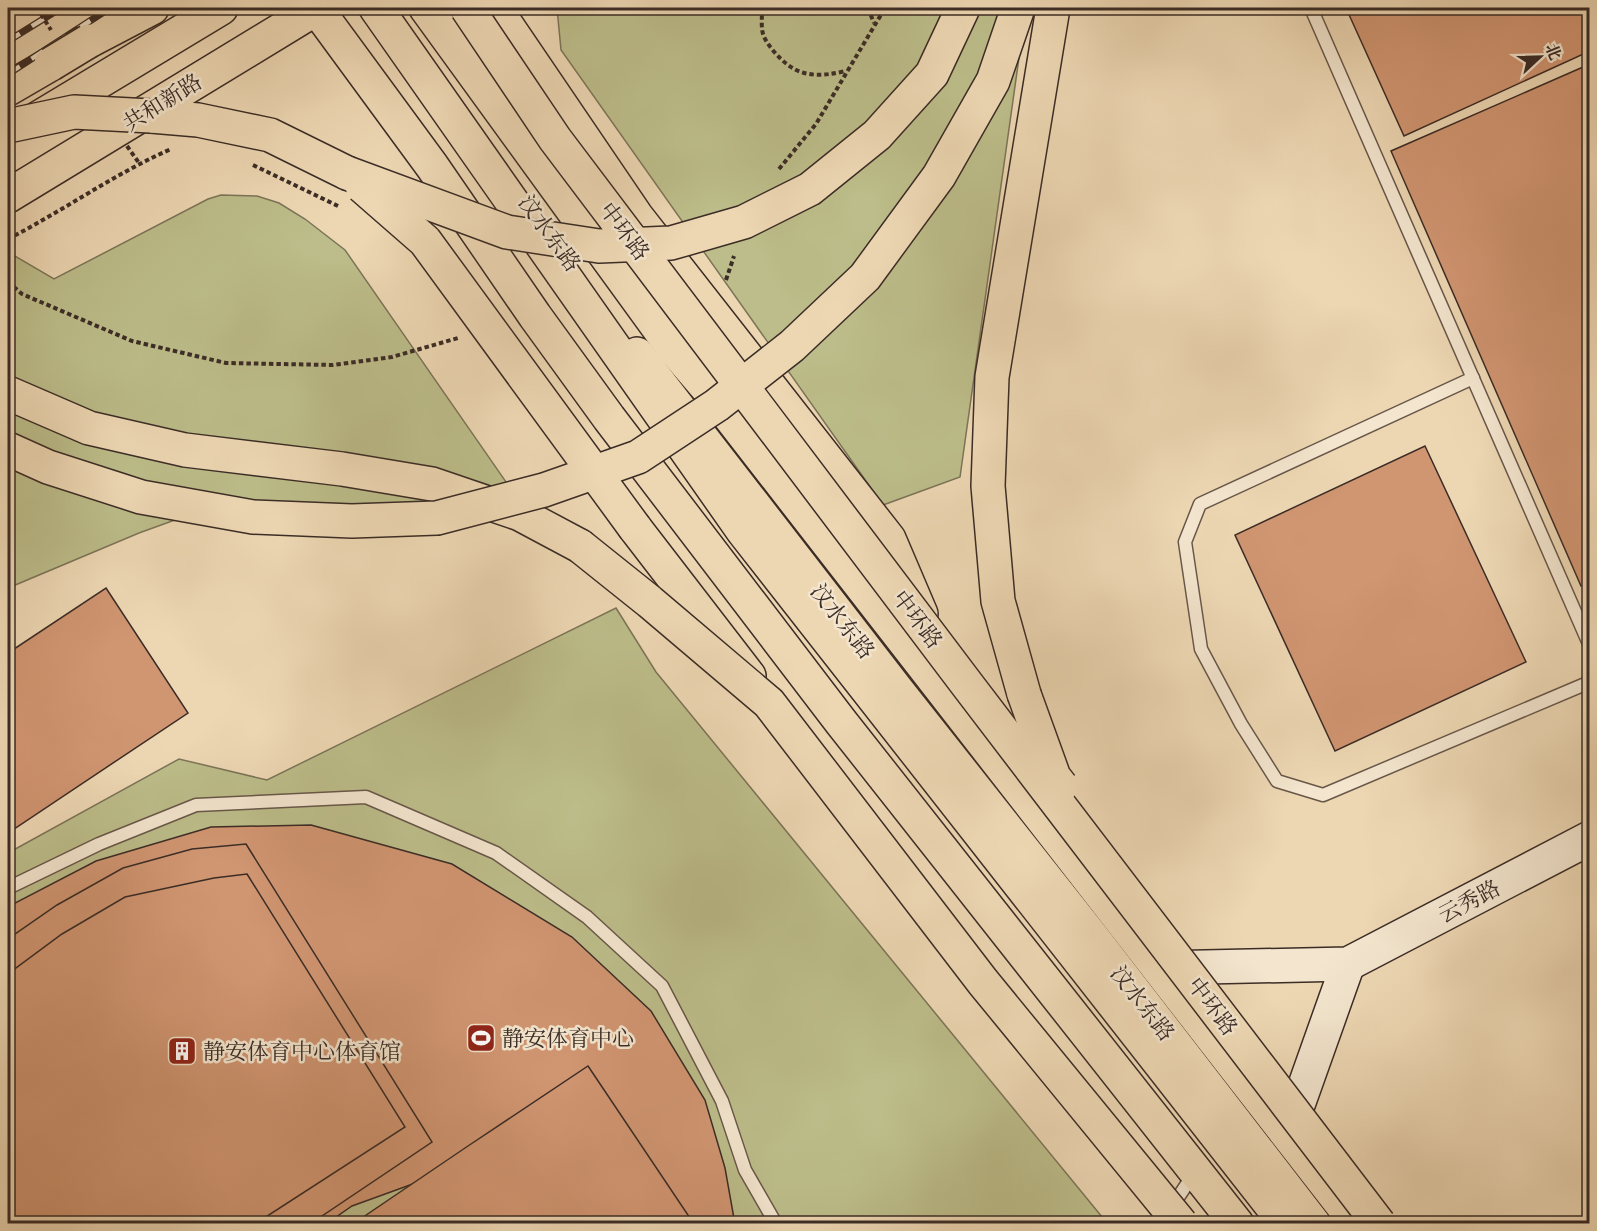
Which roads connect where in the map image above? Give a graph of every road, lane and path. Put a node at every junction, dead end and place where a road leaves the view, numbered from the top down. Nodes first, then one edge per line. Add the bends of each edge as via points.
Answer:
1 (152, 8) edge
2 (221, 8) edge
3 (316, 8) edge
4 (376, 8) edge
5 (386, 8) edge
6 (426, 8) edge
7 (467, 8) edge
8 (495, 8) edge
9 (763, 8) edge
10 (868, 8) edge
11 (885, 8) edge
12 (963, 8) edge
13 (1018, 8) edge
14 (1053, 8) edge
15 (1311, 8) edge
16 (875, 24) junction
17 (847, 71) junction
18 (8, 89) edge
19 (8, 126) edge
20 (8, 137) edge
21 (139, 164) dead end
22 (347, 172) junction
23 (775, 174) dead end
24 (8, 196) edge
25 (8, 239) edge
26 (736, 249) dead end
27 (8, 282) edge
28 (714, 315) junction
29 (469, 335) dead end
30 (1473, 378) junction
31 (8, 393) edge
32 (8, 449) edge
33 (1590, 646) edge
34 (1590, 682) edge
35 (769, 703) junction
36 (966, 721) junction
37 (1590, 838) edge
38 (8, 888) edge
39 (1348, 964) junction
40 (1160, 968) junction
41 (1288, 1133) junction
42 (1196, 1171) junction
43 (776, 1224) edge
44 (1161, 1224) edge
45 (1181, 1224) edge
46 (1237, 1224) edge
47 (1286, 1224) edge
48 (1314, 1224) edge
49 (1357, 1224) edge
50 (1379, 1224) edge
51 (1391, 1224) edge

1 - 18 main road, bridge
2 - 20 main road
3 - 24 main road, 共和新路
3 - 42 main road via 609,418 841,722
4 - 47 main road, bridge via 742,531
5 - 48 main road, 汶水东路 via 647,368
6 - 36 main road, 汶水东路 via 673,348
7 - 50 main road, 中环路, bridge via 562,148
8 - 28 main road, 汶水东路 via 637,217
9 - 17 path via 763,35 789,67 825,75
10 - 16 path
11 - 16 path
12 - 22 main road, bridge via 932,74 877,135 819,182 744,222 671,243 599,246 507,232
13 - 32 main road, bridge via 993,81 945,167 865,277 783,353 717,405 638,457 544,490 437,518 352,521 253,517 141,497 48,467
14 - 51 main road, bridge via 992,377 988,486 999,601 1024,694 1054,777
15 - 30 lane
16 - 17 path
17 - 23 path via 816,124
19 - 22 main road, bridge via 74,112 198,120 270,135
21 - 25 path
22 - 35 main road, bridge via 425,241
26 - 28 path
27 - 29 path via 22,294 132,341 226,363 333,365 392,357
28 - 36 main road, 汶水东路 via 889,539
30 - 33 lane
30 - 34 lane via 1200,504 1185,542 1201,649 1277,781 1323,795
31 - 35 main road, bridge via 89,428 110,433 185,450 432,484 520,514 580,546
35 - 45 main road, bridge via 983,982
36 - 40 main road, 汶水东路
37 - 39 street, 云秀路
38 - 43 lane via 99,844 196,805 366,797 496,853 587,917 662,986 722,1101 745,1170
39 - 40 street
39 - 41 street
40 - 41 main road, 汶水东路
41 - 49 main road, 汶水东路
42 - 44 lane
42 - 46 main road

